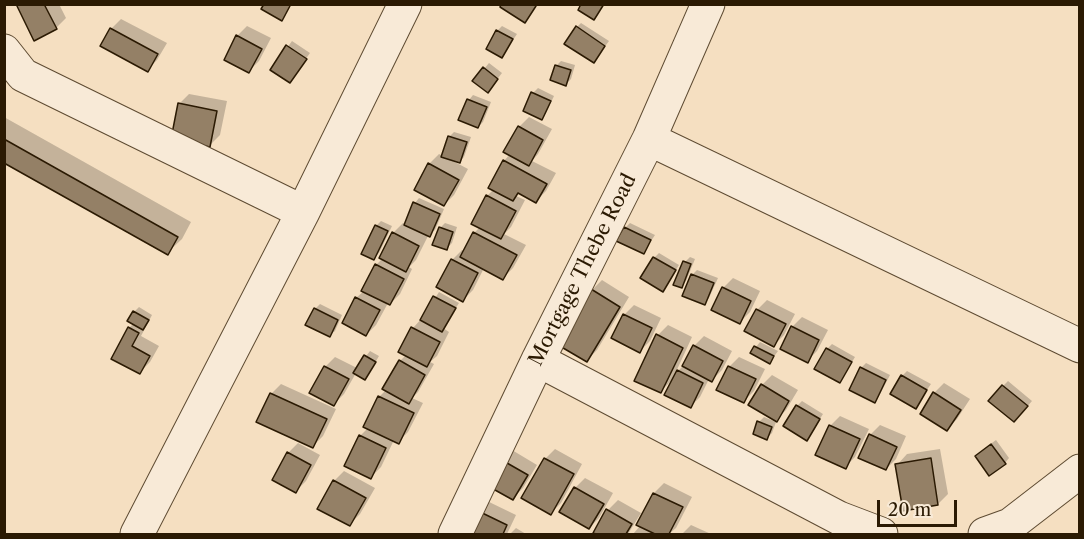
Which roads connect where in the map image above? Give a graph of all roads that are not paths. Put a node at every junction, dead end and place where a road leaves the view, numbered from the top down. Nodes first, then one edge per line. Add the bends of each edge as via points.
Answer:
1 (405, 4) edge
2 (708, 4) edge
3 (4, 51) edge
4 (649, 139) junction
5 (303, 212) junction
6 (1080, 346) edge
7 (538, 360) junction
8 (1080, 471) edge
9 (136, 534) edge
10 (455, 534) edge
11 (881, 534) edge
12 (985, 534) edge

1 - 5 street
2 - 4 street, Mortgage Thebe Road
3 - 5 street via 23,75
4 - 6 street
4 - 7 street, Mortgage Thebe Road
5 - 9 street
7 - 10 street, Mortgage Thebe Road
7 - 11 street via 839,518
8 - 12 street via 1010,525

